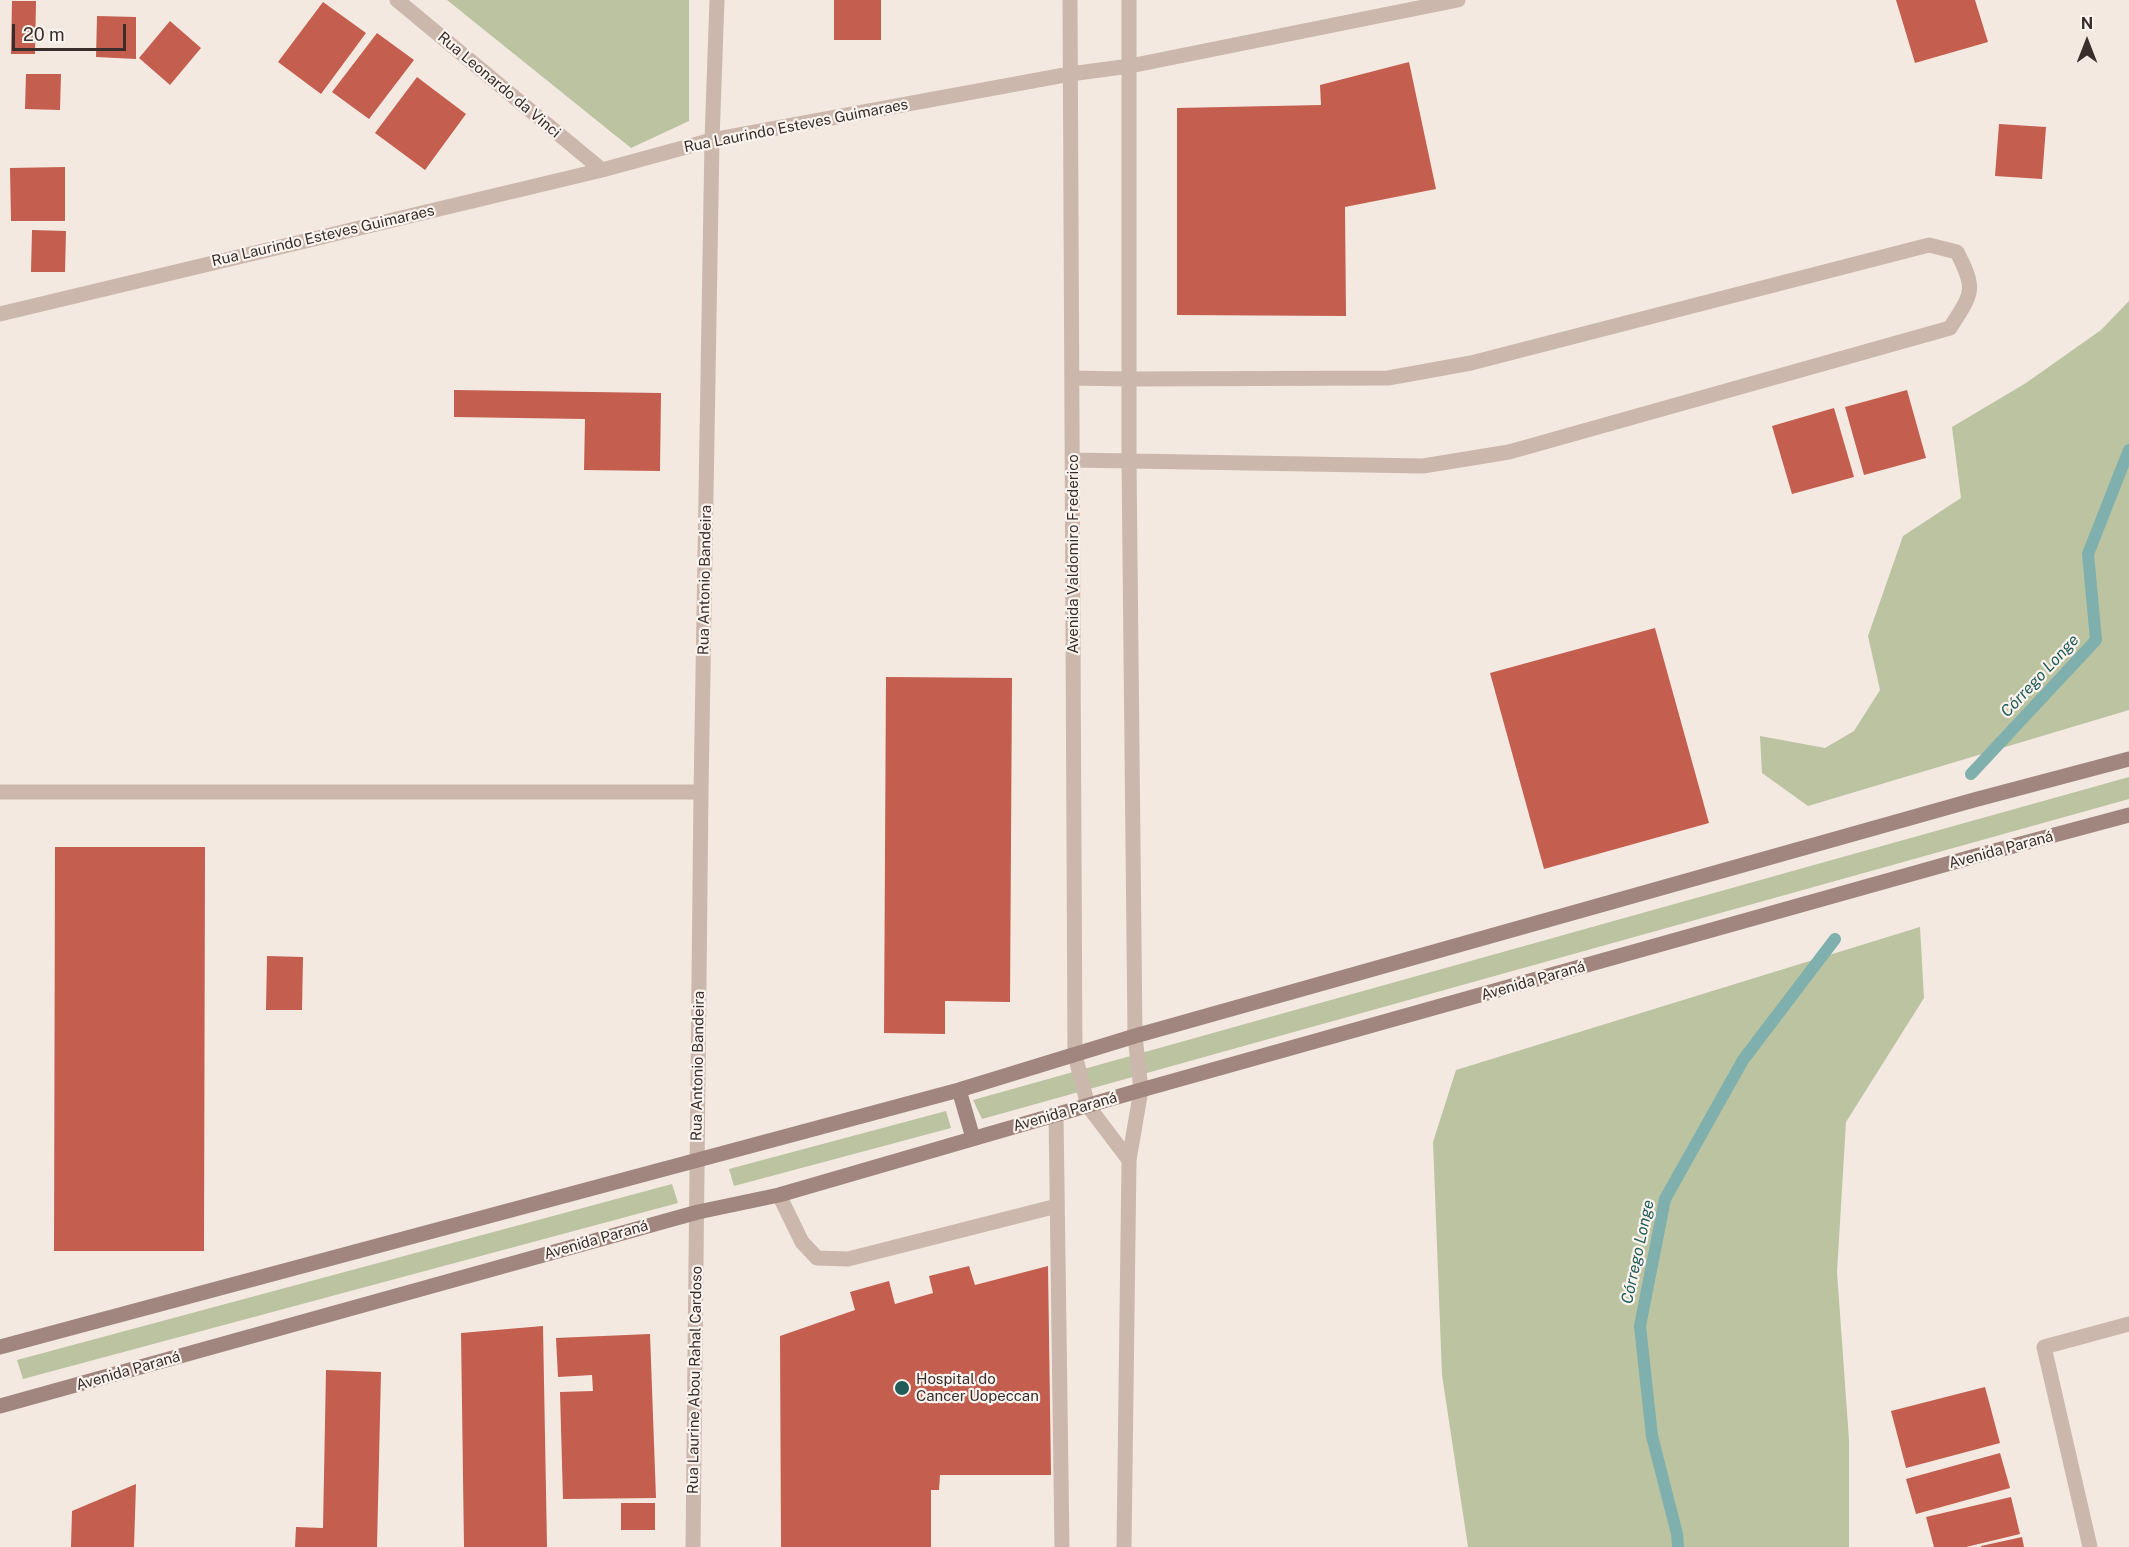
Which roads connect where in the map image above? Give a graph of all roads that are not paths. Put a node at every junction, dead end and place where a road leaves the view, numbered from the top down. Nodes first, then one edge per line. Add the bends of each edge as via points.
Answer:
1 (397, 0) edge
2 (717, 0) edge
3 (1070, 0) edge
4 (1129, 0) edge
5 (1458, 0) edge
6 (1130, 66) junction
7 (1070, 74) junction
8 (712, 140) junction
9 (602, 170) junction
10 (0, 314) edge
11 (1073, 378) junction
12 (1129, 380) junction
13 (1073, 460) junction
14 (1129, 461) junction
15 (2129, 759) edge
16 (0, 792) edge
17 (701, 792) junction
18 (2129, 815) edge
19 (1135, 1036) junction
20 (1075, 1054) junction
21 (959, 1090) junction
22 (1141, 1090) junction
23 (1088, 1106) junction
24 (1056, 1114) junction
25 (973, 1138) junction
26 (697, 1160) junction
27 (1129, 1160) junction
28 (778, 1195) junction
29 (1057, 1206) junction
30 (698, 1212) junction
31 (2129, 1324) edge
32 (0, 1347) edge
33 (0, 1406) edge
34 (693, 1547) edge
35 (1062, 1547) edge
36 (1124, 1547) edge
37 (2090, 1547) edge

1 - 9 street, Rua Leonardo da Vinci
2 - 8 street, Rua Antonio Bandeira
3 - 7 street, Avenida Valdomiro Frederico
4 - 6 street
5 - 6 street, Rua Laurindo Esteves Guimaraes
6 - 7 street, Rua Laurindo Esteves Guimaraes
6 - 12 street
7 - 8 street, Rua Laurindo Esteves Guimaraes
7 - 11 street, Avenida Valdomiro Frederico
8 - 9 street, Rua Laurindo Esteves Guimaraes
8 - 17 street, Rua Antonio Bandeira
9 - 10 street, Rua Laurindo Esteves Guimaraes
11 - 12 street
11 - 13 street, Avenida Valdomiro Frederico
12 - 14 street
12 - 14 street via 1388,378 1471,363 1929,245 1957,252 1969,276 1969,297 1950,328 1509,452 1422,466
13 - 14 street
13 - 20 street, Avenida Valdomiro Frederico
14 - 19 street
15 - 19 main road
16 - 17 street
17 - 26 street, Rua Antonio Bandeira
18 - 22 main road, Avenida Paraná
19 - 20 main road
19 - 22 street
20 - 21 main road
20 - 23 street, Avenida Valdomiro Frederico
21 - 25 main road
21 - 26 main road
22 - 23 main road, Avenida Paraná
22 - 27 street
23 - 24 main road, Avenida Paraná
23 - 27 street
24 - 25 main road, Avenida Paraná
24 - 29 street
25 - 28 main road, Avenida Paraná
26 - 30 street, Rua Antonio Bandeira
26 - 32 main road
27 - 36 street
28 - 29 street via 802,1242 817,1258 848,1259
28 - 30 main road, Avenida Paraná
29 - 35 street
30 - 33 main road, Avenida Paraná
30 - 34 street, Rua Laurine Abou Rahal Cardoso
31 - 37 street via 2044,1347

